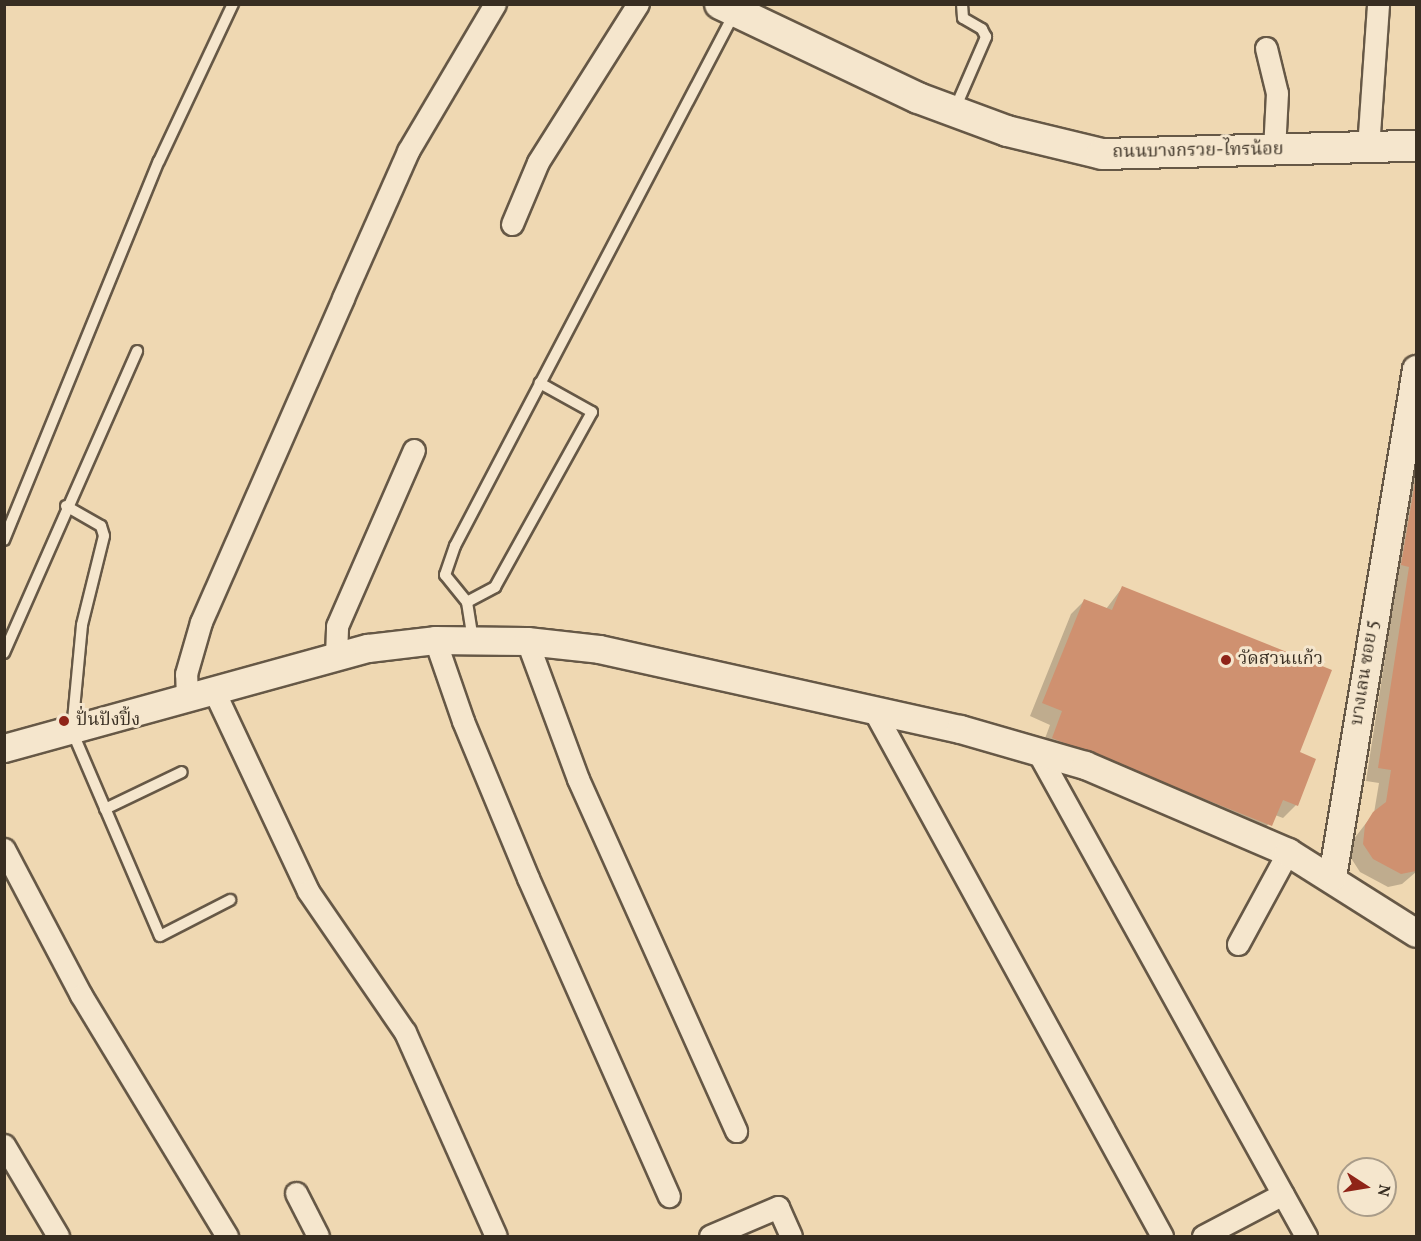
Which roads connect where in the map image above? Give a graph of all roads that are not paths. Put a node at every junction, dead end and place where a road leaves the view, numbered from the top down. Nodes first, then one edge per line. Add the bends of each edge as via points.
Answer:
1 (233, 4) edge
2 (495, 4) edge
3 (639, 4) edge
4 (962, 4) edge
5 (1377, 4) edge
6 (728, 8) edge
7 (1266, 48) dead end
8 (954, 111) junction
9 (1416, 146) edge
10 (1368, 148) junction
11 (1274, 150) junction
12 (512, 224) dead end
13 (137, 351) dead end
14 (1416, 369) edge
15 (540, 383) junction
16 (414, 450) dead end
17 (66, 506) junction
18 (4, 540) edge
19 (467, 602) junction
20 (435, 640) junction
21 (472, 640) junction
22 (527, 641) junction
23 (4, 653) edge
24 (336, 657) junction
25 (214, 691) junction
26 (187, 698) junction
27 (873, 709) junction
28 (72, 731) junction
29 (4, 748) edge
30 (1036, 749) junction
31 (182, 772) dead end
32 (105, 809) junction
33 (4, 849) edge
34 (1288, 852) junction
35 (1332, 877) junction
36 (230, 900) dead end
37 (1416, 933) edge
38 (1238, 944) dead end
39 (736, 1131) dead end
40 (4, 1145) edge
41 (296, 1193) dead end
42 (1283, 1194) junction
43 (669, 1196) dead end
44 (58, 1236) edge
45 (227, 1236) edge
46 (318, 1236) edge
47 (496, 1236) edge
48 (710, 1236) edge
49 (791, 1236) edge
50 (1162, 1236) edge
51 (1203, 1236) edge
52 (1306, 1236) edge

1 - 18 lane via 159,161
2 - 26 street via 408,152 343,298 201,622 186,674
3 - 12 street via 538,162
4 - 8 lane via 963,18 982,29 986,37
5 - 10 street
6 - 8 main road, ถนนบางกรวย-ไทรน้อย via 918,98
6 - 15 lane
7 - 11 street via 1277,93
8 - 11 main road, ถนนบางกรวย-ไทรน้อย via 1007,131 1102,154
9 - 10 main road, ถนนบางกรวย-ไทรน้อย
10 - 11 main road, ถนนบางกรวย-ไทรน้อย
13 - 17 lane
14 - 35 street, บางเลน ซอย 5
15 - 19 lane via 445,575
15 - 19 lane via 592,412 495,587
16 - 24 street via 337,626
17 - 23 lane
17 - 28 lane via 102,526 105,536 82,625
19 - 21 lane
20 - 21 street
20 - 24 street via 368,648
20 - 43 street via 463,721 528,878
21 - 22 street
22 - 27 street via 599,649
22 - 39 street via 578,780
24 - 25 street
25 - 26 street
25 - 47 street via 308,891 405,1032
26 - 28 street
27 - 30 street
27 - 50 street
28 - 29 street
28 - 32 lane
30 - 34 street via 1085,765
30 - 42 street
31 - 32 lane
32 - 36 lane via 160,936
33 - 45 street via 81,995
34 - 35 street
34 - 38 street
35 - 37 street
40 - 44 street
41 - 46 street
42 - 51 street
42 - 52 street
48 - 49 street via 778,1207

